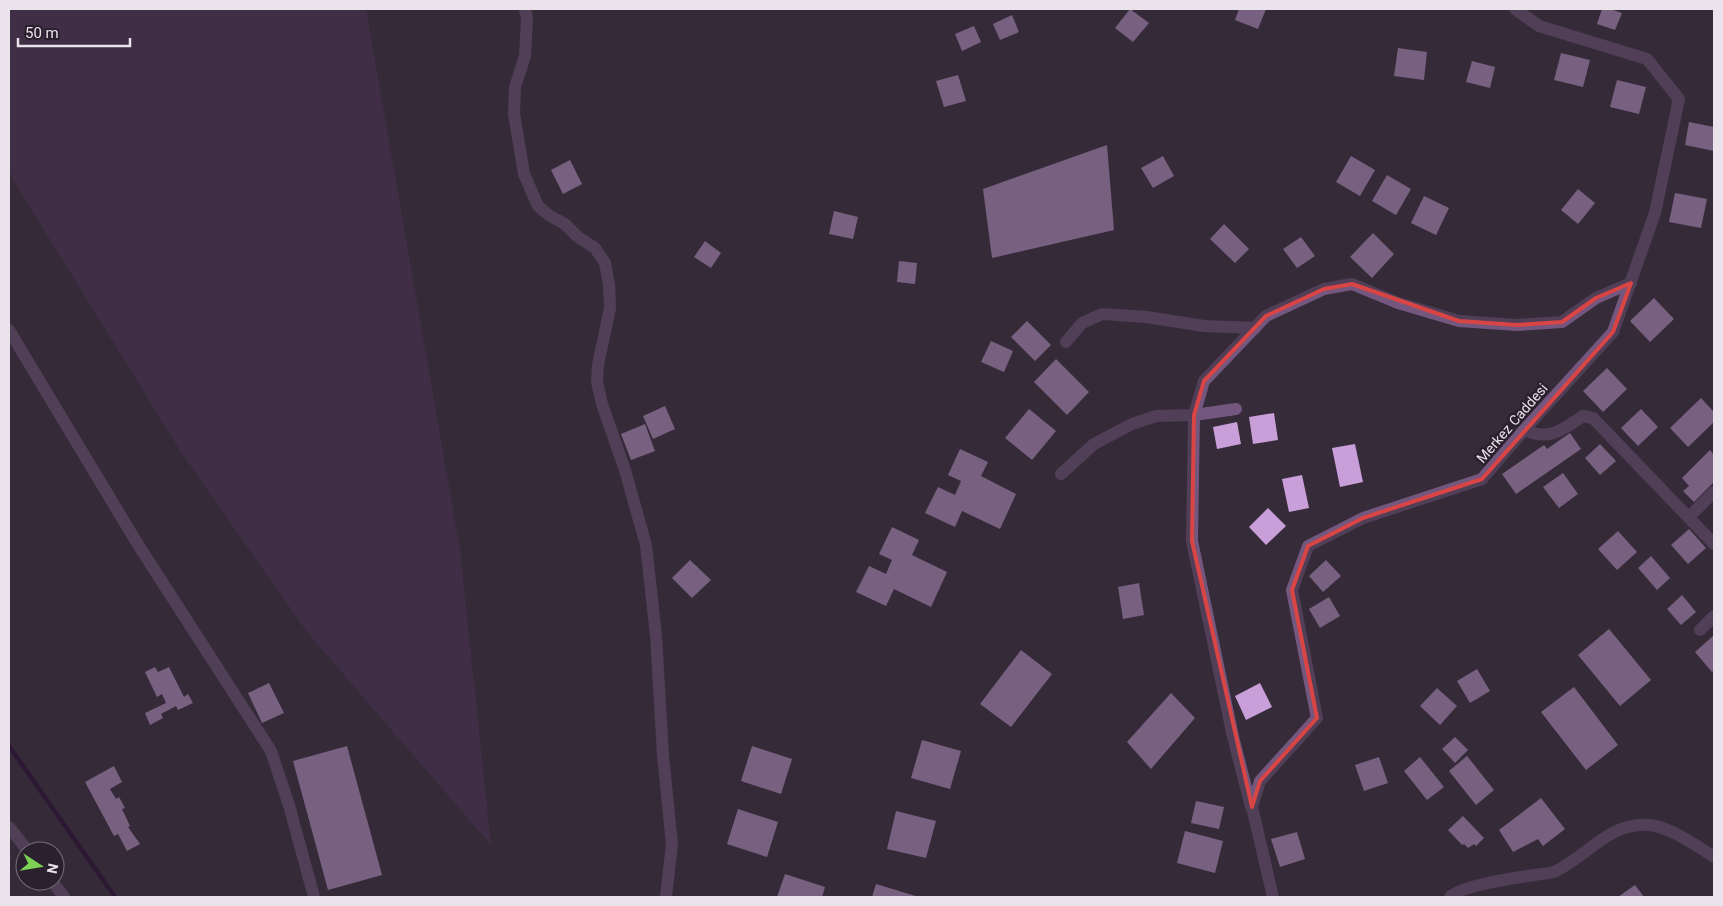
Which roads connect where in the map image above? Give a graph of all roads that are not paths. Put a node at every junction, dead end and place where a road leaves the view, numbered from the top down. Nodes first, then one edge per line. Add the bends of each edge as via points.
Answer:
1 (525, 9) edge
2 (1514, 9) edge
3 (1631, 283) junction
4 (1254, 328) junction
5 (9, 330) edge
6 (1066, 342) dead end
7 (1236, 409) dead end
8 (1194, 414) junction
9 (1524, 430) junction
10 (1061, 474) dead end
11 (1714, 492) edge
12 (1690, 517) junction
13 (1714, 544) edge
14 (1714, 616) edge
15 (1700, 630) dead end
16 (1252, 807) junction
17 (9, 828) edge
18 (20, 841) edge
19 (1714, 857) edge
20 (314, 897) edge
21 (666, 897) edge
22 (1273, 897) edge
23 (1450, 897) edge

1 - 21 street via 525,56 515,87 514,114 524,174 538,206 595,248 605,263 609,284 610,308 597,382 646,545 672,844
2 - 3 street, Merkez Caddesi via 1539,26 1648,59 1678,99 1655,213
3 - 4 street via 1596,298 1562,322 1518,325 1459,321 1398,303 1352,284 1324,289 1266,316
3 - 9 street, Merkez Caddesi via 1613,332
4 - 6 street via 1204,326 1102,314 1082,323
4 - 8 street via 1204,382
5 - 20 street via 137,543 271,751
7 - 8 street
8 - 10 street via 1156,416 1132,424 1094,444
8 - 16 street via 1192,541 1233,737
9 - 12 street via 1536,435 1558,433 1583,416 1593,418
9 - 16 street, Merkez Caddesi via 1482,479 1363,518 1308,546 1292,590 1317,718 1260,781
11 - 12 street
12 - 13 street
14 - 15 street
16 - 22 street
17 - 18 street
19 - 23 street via 1678,834 1651,825 1632,826 1614,831 1555,871 1474,887

